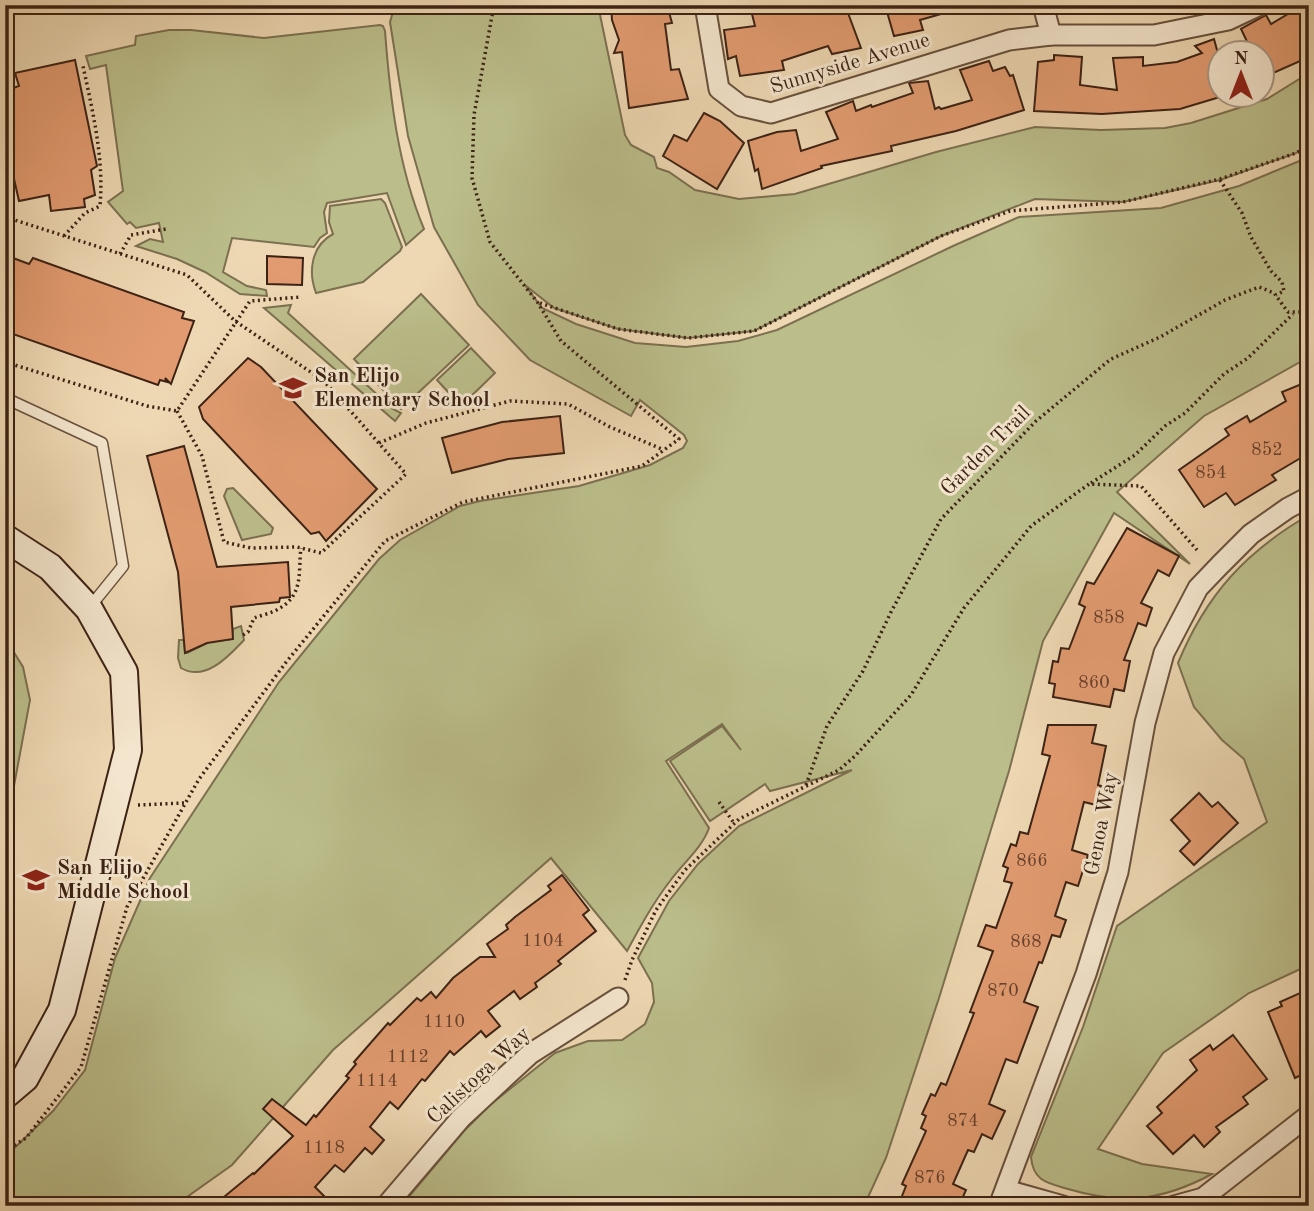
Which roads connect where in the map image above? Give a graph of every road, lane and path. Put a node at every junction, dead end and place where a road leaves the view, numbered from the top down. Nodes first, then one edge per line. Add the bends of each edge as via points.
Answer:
1 (494, 5) edge
2 (705, 5) edge
3 (1043, 5) edge
4 (1260, 5) edge
5 (1226, 13) edge
6 (1051, 35) junction
7 (83, 66) dead end
8 (1309, 148) edge
9 (1220, 180) junction
10 (5, 217) edge
11 (166, 229) dead end
12 (64, 236) junction
13 (120, 254) junction
14 (1276, 295) junction
15 (301, 297) dead end
16 (538, 303) junction
17 (1309, 309) edge
18 (1294, 313) junction
19 (236, 321) junction
20 (5, 362) edge
21 (5, 398) edge
22 (177, 411) junction
23 (379, 443) junction
24 (664, 450) junction
25 (1089, 484) junction
26 (1309, 497) edge
27 (5, 538) edge
28 (301, 548) junction
29 (1197, 550) dead end
30 (89, 608) junction
31 (243, 635) dead end
32 (806, 785) junction
33 (719, 802) dead end
34 (184, 803) junction
35 (114, 805) junction
36 (734, 823) junction
37 (632, 960) dead end
38 (618, 998) dead end
39 (5, 1095) edge
40 (1309, 1115) edge
41 (5, 1151) edge
42 (1002, 1198) edge
43 (386, 1206) edge
44 (1063, 1206) edge
45 (1174, 1206) edge

1 - 16 path via 474,115 472,178 490,242
2 - 6 street, Sunnyside Avenue via 719,89 741,106 771,113 1009,40
3 - 6 street
4 - 5 street, Sunnyside Avenue
5 - 6 street, Sunnyside Avenue via 1154,35
7 - 12 path via 99,143 100,206
8 - 9 path
9 - 14 path via 1271,271 1282,282 1284,291
9 - 16 path via 1123,202 1010,211 941,236 754,331 688,338 618,329
10 - 12 path
11 - 13 path via 131,234
12 - 13 path
13 - 19 path via 187,275
14 - 18 path via 1288,312
14 - 32 path, Garden Trail via 1259,287 1225,300 1111,359 1036,421 941,519 863,671 827,726
15 - 19 path via 250,301
16 - 24 path via 561,341 679,439
17 - 18 path
18 - 25 path via 1185,413
19 - 22 path
19 - 23 path via 324,382
20 - 22 path
21 - 30 lane via 102,443 123,566
22 - 28 path via 202,456 224,542 251,548
23 - 24 path via 426,423 510,401 568,404
23 - 28 path via 406,474 321,554
24 - 34 path via 642,466 463,502 384,541 287,661
25 - 29 path via 1140,486
25 - 32 path via 1031,526 964,608 911,695 855,756 839,770
26 - 42 street, Genoa Way via 1251,534 1212,573 1198,589 1164,653 1145,723 1118,872 1086,974
27 - 30 street via 50,567
28 - 31 path via 299,586 291,599 254,618
30 - 35 street via 124,672 128,750
32 - 36 path
33 - 36 path
34 - 35 path
34 - 41 path via 127,907 81,1068 26,1138
35 - 39 street via 62,1010 25,1078
36 - 37 path via 685,870 656,910
38 - 43 street, Calistoga Way via 530,1054 461,1118
40 - 45 street via 1203,1198
42 - 44 street

